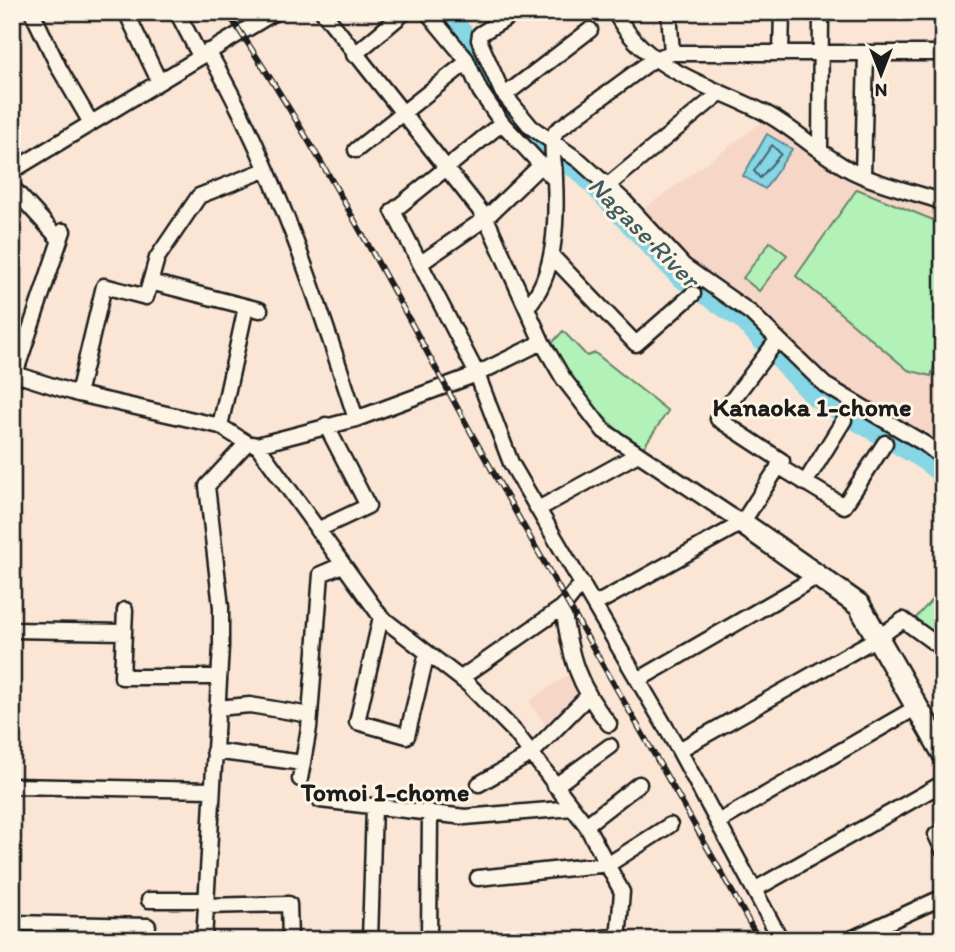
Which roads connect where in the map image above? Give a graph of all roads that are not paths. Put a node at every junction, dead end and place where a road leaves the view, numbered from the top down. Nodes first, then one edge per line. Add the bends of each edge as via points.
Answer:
1 (32, 12) edge
2 (126, 12) edge
3 (177, 12) edge
4 (275, 12) edge
5 (323, 12) edge
6 (405, 12) edge
7 (427, 12) edge
8 (517, 12) edge
9 (615, 12) edge
10 (669, 12) edge
11 (782, 12) edge
12 (821, 12) edge
13 (590, 30) dead end
14 (943, 50) edge
15 (672, 53) junction
16 (781, 53) junction
17 (821, 53) junction
18 (866, 53) junction
19 (204, 54) junction
20 (354, 55) junction
21 (654, 59) junction
22 (467, 62) junction
23 (159, 81) junction
24 (720, 93) junction
25 (505, 95) junction
26 (402, 112) junction
27 (91, 122) junction
28 (502, 123) junction
29 (551, 141) junction
30 (356, 150) dead end
31 (820, 150) junction
32 (542, 164) junction
33 (446, 168) junction
34 (265, 170) junction
35 (12, 171) edge
36 (863, 175) junction
37 (555, 180) junction
38 (607, 186) junction
39 (12, 187) edge
40 (943, 202) edge
41 (486, 218) junction
42 (551, 255) junction
43 (421, 263) junction
44 (150, 282) junction
45 (693, 294) dead end
46 (527, 307) junction
47 (542, 342) junction
48 (773, 345) junction
49 (14, 373) edge
50 (477, 374) junction
51 (78, 394) junction
52 (356, 419) junction
53 (844, 420) dead end
54 (326, 425) junction
55 (220, 426) junction
56 (885, 443) dead end
57 (252, 444) junction
58 (638, 454) junction
59 (943, 458) edge
60 (778, 466) junction
61 (805, 483) junction
62 (540, 508) junction
63 (741, 523) junction
64 (317, 530) junction
65 (342, 565) junction
66 (818, 576) junction
67 (582, 583) junction
68 (594, 604) junction
69 (563, 607) junction
70 (125, 610) dead end
71 (381, 617) junction
72 (12, 630) edge
73 (124, 632) junction
74 (879, 637) junction
75 (943, 649) edge
76 (427, 653) junction
77 (219, 677) junction
78 (461, 678) junction
79 (639, 680) junction
80 (587, 697) junction
81 (917, 707) junction
82 (216, 708) junction
83 (310, 715) junction
84 (609, 724) dead end
85 (610, 746) dead end
86 (679, 750) junction
87 (214, 751) junction
88 (943, 753) edge
89 (531, 754) junction
90 (303, 763) junction
91 (300, 779) dead end
92 (943, 783) edge
93 (479, 784) dead end
94 (639, 784) dead end
95 (12, 786) edge
96 (555, 786) junction
97 (211, 790) junction
98 (320, 800) dead end
99 (374, 806) junction
100 (573, 808) junction
101 (430, 812) junction
102 (718, 822) junction
103 (586, 825) junction
104 (670, 825) dead end
105 (943, 831) edge
106 (943, 849) edge
107 (609, 864) junction
108 (478, 878) dead end
109 (754, 890) junction
110 (943, 897) edge
111 (149, 900) dead end
112 (205, 903) junction
113 (12, 923) edge
114 (90, 924) junction
115 (148, 926) dead end
116 (618, 938) edge
117 (90, 940) edge
118 (204, 940) edge
119 (290, 940) edge
120 (370, 940) edge
121 (429, 940) edge
122 (589, 940) edge
123 (781, 940) edge
124 (849, 940) edge

1 - 27 street via 58,68
2 - 23 street
3 - 19 street
4 - 19 street
5 - 20 street
6 - 20 street
7 - 22 street
8 - 25 street via 480,34 479,40
9 - 21 street via 625,31
10 - 15 street
11 - 16 street
12 - 17 street
13 - 25 street
14 - 18 street
15 - 16 street
15 - 21 street
16 - 17 street
17 - 18 street
17 - 31 street
18 - 36 street
19 - 23 street
19 - 34 street via 251,132
20 - 26 street
21 - 24 street
21 - 29 street via 556,131
22 - 26 street
22 - 28 street
23 - 27 street
24 - 31 street via 768,115
24 - 38 street
25 - 29 street via 531,127
26 - 30 street
26 - 33 street
27 - 35 street
28 - 32 street
28 - 33 street
29 - 37 street
29 - 38 street
31 - 36 street
32 - 37 street
32 - 41 street
33 - 41 street
33 - 43 street via 393,211
34 - 44 street via 199,196 157,258
34 - 52 street via 319,303
36 - 40 street
37 - 42 street
38 - 48 street via 684,267 751,313
39 - 49 street via 62,235
41 - 43 street
41 - 46 street
42 - 45 street via 636,344
42 - 46 street via 540,292
43 - 50 street
44 - 51 street via 146,297 104,286
44 - 55 street via 253,309
46 - 47 street
47 - 50 street
47 - 58 street via 604,431
48 - 59 street via 825,385
48 - 60 street via 718,419 782,461
49 - 51 street
50 - 52 street
50 - 62 street via 511,463
51 - 55 street
52 - 54 street
53 - 61 street
54 - 57 street
54 - 64 street via 368,506
55 - 57 street
56 - 61 street via 844,506
57 - 64 street
57 - 77 street via 207,486 221,607
58 - 62 street
58 - 63 street
60 - 61 street
60 - 63 street
62 - 67 street
63 - 66 street
63 - 68 street
64 - 65 street
65 - 71 street
65 - 83 street via 321,574
66 - 74 street via 859,604
66 - 79 street
67 - 68 street
67 - 69 street
68 - 79 street
69 - 78 street
69 - 80 street via 568,645
70 - 73 street
71 - 76 street
71 - 76 street via 357,722 407,736
72 - 73 street
73 - 77 street via 122,677
74 - 75 street via 903,620
74 - 81 street
74 - 86 street
76 - 78 street
77 - 82 street
78 - 89 street
79 - 86 street
80 - 84 street
80 - 89 street
81 - 88 street
81 - 102 street
82 - 83 street via 250,705
82 - 87 street
83 - 90 street
85 - 96 street
86 - 102 street
87 - 90 street
87 - 97 street
89 - 93 street
89 - 96 street
90 - 91 street
92 - 109 street
94 - 103 street
95 - 97 street
96 - 100 street
97 - 112 street
98 - 99 street
99 - 101 street
99 - 120 street
100 - 101 street via 466,817
100 - 103 street
101 - 121 street
102 - 109 street
103 - 107 street
104 - 107 street
105 - 106 street via 936,835
107 - 108 street
107 - 116 street via 622,892
109 - 123 street
110 - 124 street
111 - 112 street
112 - 118 street
112 - 119 street via 289,904
113 - 114 street
114 - 115 street
114 - 117 street
116 - 122 street

